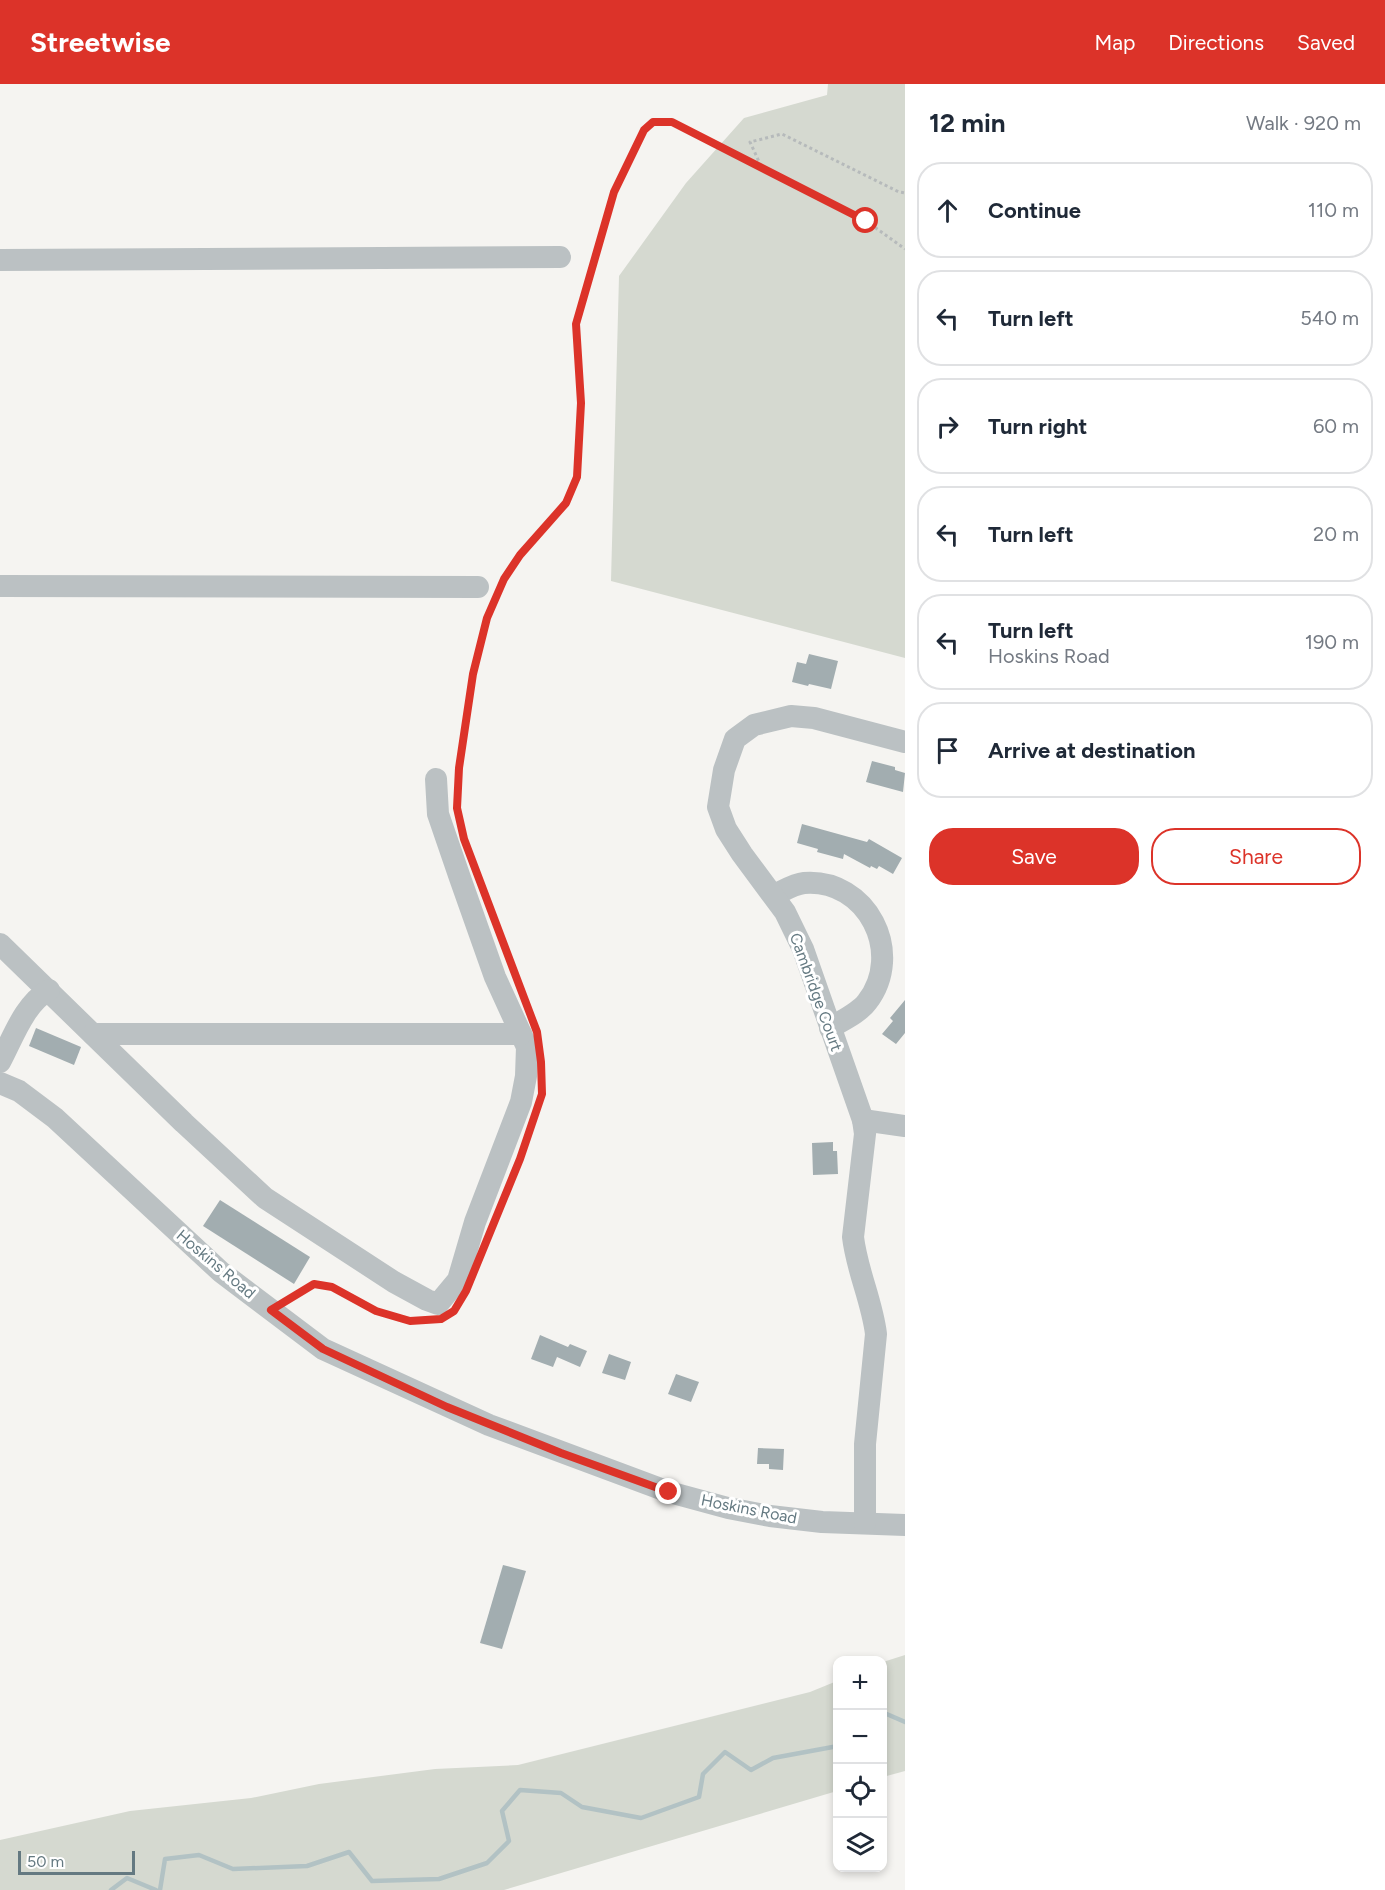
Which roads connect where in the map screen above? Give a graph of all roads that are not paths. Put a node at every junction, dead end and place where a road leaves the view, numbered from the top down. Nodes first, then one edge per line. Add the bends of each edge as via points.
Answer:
1 (560, 257) dead end
2 (0, 260) edge
3 (0, 586) edge
4 (478, 587) dead end
5 (905, 742) edge
6 (436, 779) dead end
7 (774, 895) junction
8 (0, 944) edge
9 (49, 990) junction
10 (830, 1028) junction
11 (93, 1034) junction
12 (521, 1034) junction
13 (0, 1064) edge
14 (10, 1087) edge
15 (863, 1120) junction
16 (905, 1126) edge
17 (865, 1523) junction
18 (905, 1525) edge

1 - 2 street
3 - 4 street
5 - 7 street, Cambridge Court via 814,718 791,717 754,725 735,739 724,770 718,807 726,829
6 - 12 street via 438,814 495,977
7 - 10 street, Cambridge Court via 803,949
7 - 10 street via 801,883 830,885 860,902 877,932 883,951 878,985 866,1004
8 - 9 street
9 - 11 street
9 - 13 street via 40,995 23,1018
10 - 15 street, Cambridge Court
11 - 12 street
11 - 12 street via 266,1198 394,1282 438,1304 458,1280 475,1222 521,1102 526,1047
13 - 14 street, Hoskins Road
14 - 17 street, Hoskins Road via 55,1118 221,1272 323,1349 489,1425 632,1480 770,1516
15 - 16 street
15 - 17 street, Cambridge Court via 865,1134 853,1238 876,1334 865,1444
17 - 18 street, Hoskins Road

